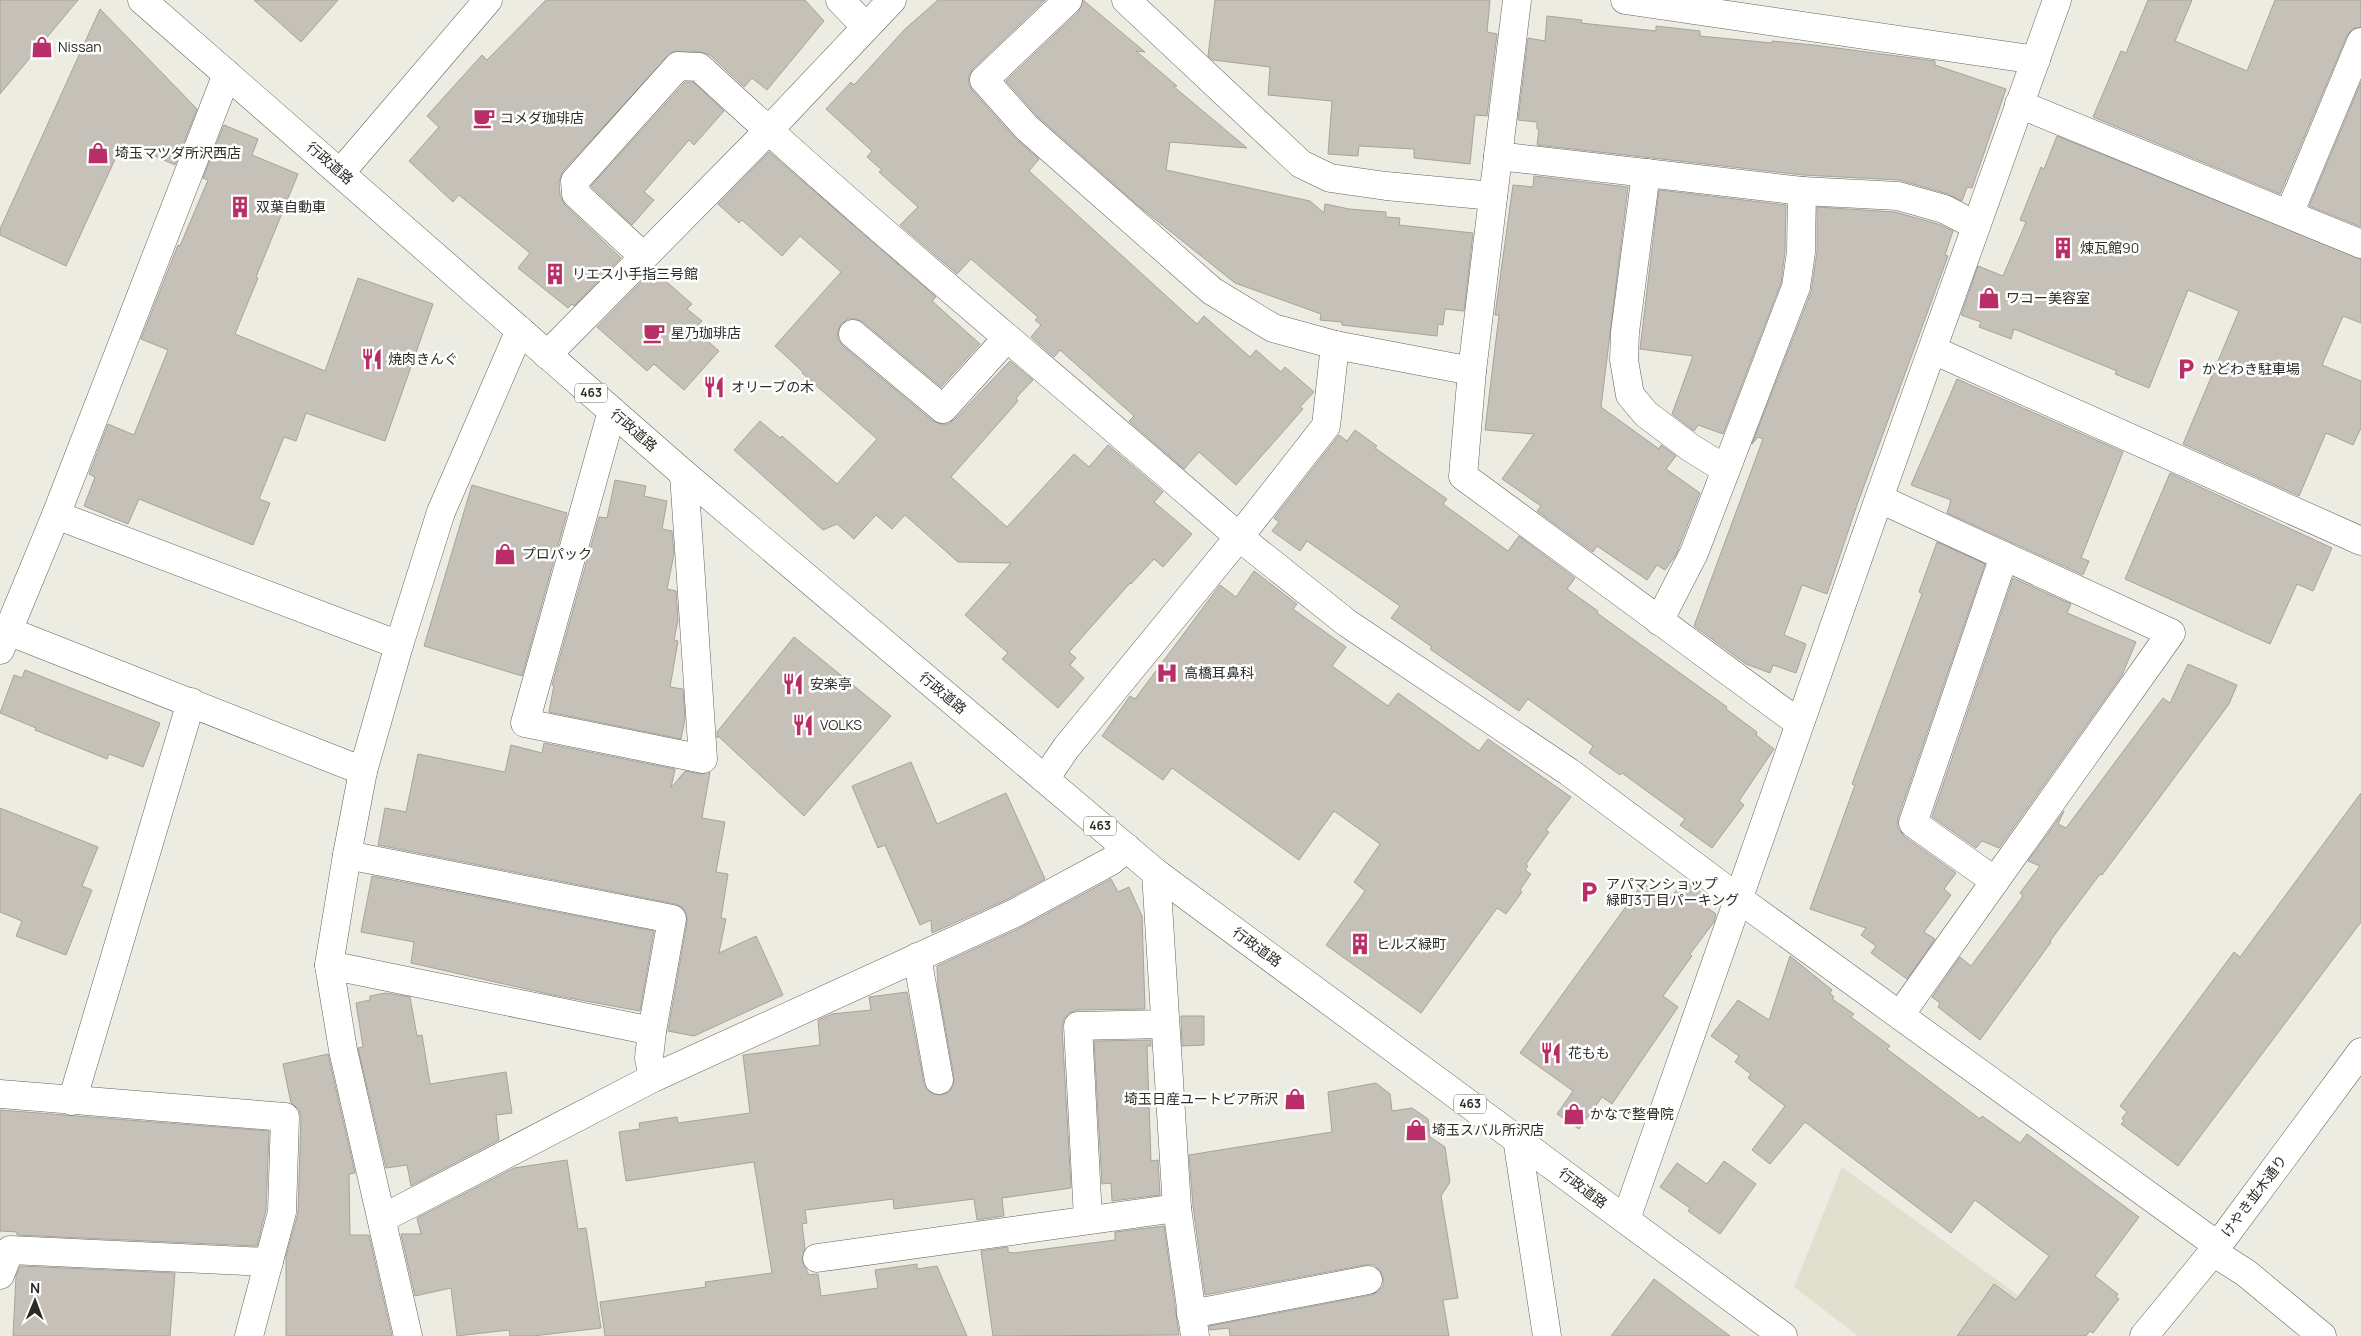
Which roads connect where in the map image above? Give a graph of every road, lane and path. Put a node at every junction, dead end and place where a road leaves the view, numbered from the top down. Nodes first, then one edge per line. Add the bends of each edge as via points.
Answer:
1 (142, 0) edge
2 (488, 0) edge
3 (840, 0) edge
4 (892, 0) edge
5 (1068, 0) edge
6 (1126, 0) edge
7 (1517, 0) edge
8 (1625, 0) edge
9 (2057, 0) edge
10 (866, 27) junction
11 (2361, 42) edge
12 (2036, 60) junction
13 (227, 74) junction
14 (2020, 104) junction
15 (768, 131) junction
16 (1498, 156) junction
17 (341, 172) junction
18 (1646, 173) junction
19 (1802, 190) junction
20 (1493, 196) junction
21 (2289, 214) junction
22 (1975, 225) junction
23 (2361, 244) edge
24 (643, 256) junction
25 (520, 330) junction
26 (853, 334) dead end
27 (1007, 338) junction
28 (1335, 345) junction
29 (1933, 350) junction
30 (547, 355) junction
31 (1472, 371) junction
32 (612, 411) junction
33 (1725, 468) junction
34 (684, 474) junction
35 (1880, 499) junction
36 (56, 515) junction
37 (1239, 537) junction
38 (2361, 541) edge
39 (2004, 556) junction
40 (1659, 621) junction
41 (2, 636) edge
42 (399, 645) junction
43 (191, 702) junction
44 (1799, 723) junction
45 (363, 771) junction
46 (1045, 780) junction
47 (1127, 848) junction
48 (347, 856) junction
49 (1156, 872) junction
50 (1995, 881) junction
51 (1739, 899) junction
52 (917, 956) junction
53 (329, 964) junction
54 (1900, 1016) junction
55 (1164, 1024) junction
56 (652, 1031) junction
57 (2361, 1052) edge
58 (653, 1078) junction
59 (938, 1080) dead end
60 (0, 1094) edge
61 (72, 1100) junction
62 (1517, 1138) junction
63 (1177, 1208) junction
64 (383, 1218) junction
65 (1088, 1219) junction
66 (1626, 1219) junction
67 (2215, 1248) junction
68 (817, 1258) dead end
69 (269, 1262) junction
70 (0, 1275) edge
71 (1368, 1280) dead end
72 (1193, 1325) edge
73 (249, 1336) edge
74 (408, 1336) edge
75 (1547, 1336) edge
76 (1783, 1336) edge
77 (2144, 1336) edge
78 (2322, 1336) edge

1 - 13 main road, 行政道路 / 463
2 - 17 main road
3 - 10 main road
4 - 10 main road
5 - 28 main road via 984,80 1027,128 1212,291 1273,328
6 - 20 main road via 1301,164 1330,178
7 - 16 main road
8 - 12 main road
9 - 12 main road
10 - 15 main road
11 - 21 main road
12 - 14 main road
13 - 17 main road, 行政道路 / 463
13 - 36 main road
14 - 21 main road
14 - 22 main road
15 - 24 main road
15 - 24 main road via 699,67 678,66 575,182 576,194
15 - 27 main road
16 - 18 main road
16 - 20 main road
17 - 25 main road, 行政道路 / 463
18 - 19 main road
18 - 33 main road via 1625,332 1624,360 1630,395 1646,414
19 - 22 main road via 1898,196 1944,209
19 - 33 main road via 1801,252 1796,287
20 - 31 main road
21 - 23 main road
22 - 29 main road
24 - 30 main road
25 - 30 main road, 行政道路 / 463
25 - 42 main road via 441,512
26 - 27 main road via 943,409
27 - 37 main road via 1087,403
28 - 31 main road
28 - 37 main road via 1326,426
29 - 35 main road
29 - 38 main road
30 - 32 main road, 行政道路 / 463
31 - 40 main road via 1463,476
32 - 34 main road, 行政道路 / 463
32 - 34 main road via 525,723 703,759
33 - 40 main road via 1694,553
34 - 46 main road, 行政道路 / 463
35 - 39 main road
35 - 44 main road
36 - 41 main road
36 - 42 main road
37 - 46 main road via 1066,748
37 - 51 main road via 1348,623 1569,772
39 - 50 main road via 1912,823
39 - 50 main road via 2171,633
40 - 44 main road
41 - 43 main road
42 - 45 main road
43 - 45 main road
43 - 61 main road
44 - 51 main road
45 - 48 main road
46 - 47 main road, 行政道路 / 463
47 - 49 main road, 行政道路 / 463
47 - 52 main road via 1111,861 1015,913
48 - 53 main road
48 - 56 main road via 672,919
49 - 55 main road
49 - 62 main road, 行政道路 / 463
50 - 54 main road
51 - 54 main road
51 - 66 main road
52 - 58 main road
52 - 59 main road
53 - 56 main road
53 - 64 main road via 343,1050
54 - 67 main road via 2054,1118
55 - 63 main road
55 - 65 main road via 1078,1026
56 - 58 main road via 649,1058
57 - 67 main road, けやき並木通り
58 - 64 main road
60 - 61 main road
61 - 69 main road via 284,1117 282,1212
62 - 66 main road, 行政道路 / 463
62 - 75 main road
63 - 65 main road
63 - 72 main road
64 - 74 main road
65 - 68 main road
66 - 76 main road, 行政道路 / 463
67 - 77 main road, けやき並木通り
67 - 78 main road
69 - 70 main road via 10,1250
69 - 73 main road
71 - 72 main road

